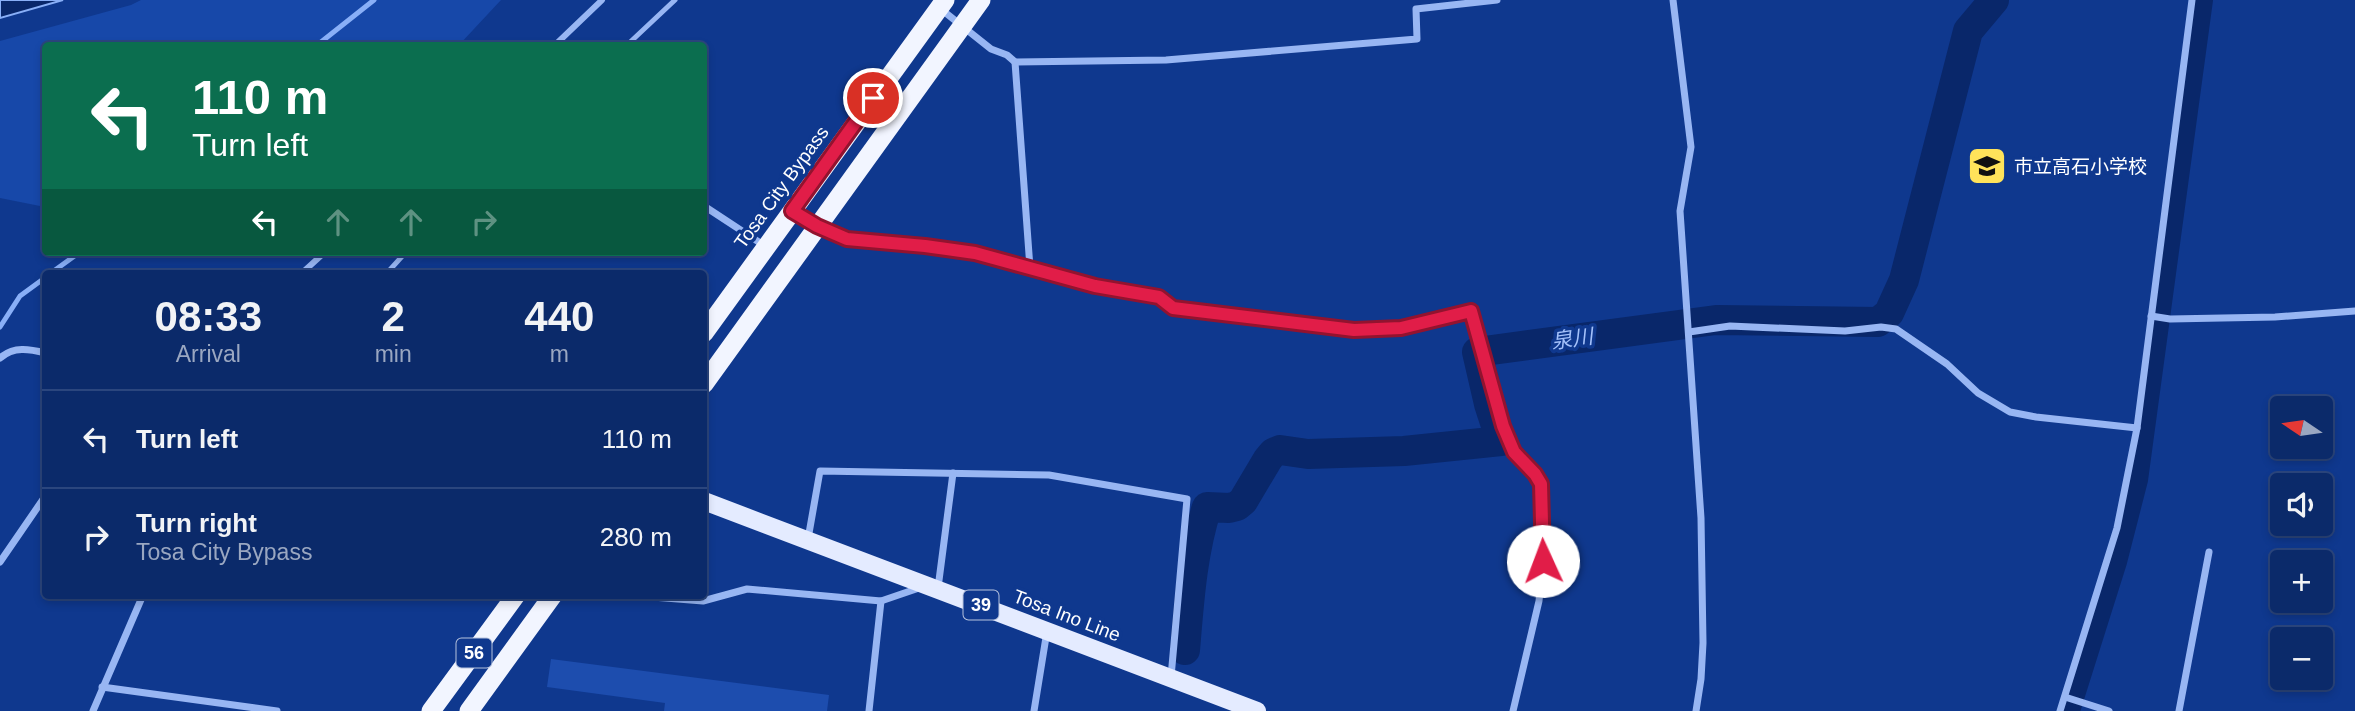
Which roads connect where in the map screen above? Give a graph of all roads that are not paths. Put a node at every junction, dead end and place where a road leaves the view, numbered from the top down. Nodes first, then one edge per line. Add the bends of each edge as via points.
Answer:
1 (602, 0) edge
2 (675, 0) edge
3 (981, 0) edge
4 (1497, 0) edge
5 (1672, 0) edge
6 (2192, 0) edge
7 (942, 4) edge
8 (962, 26) junction
9 (558, 42) edge
10 (630, 42) edge
11 (1015, 62) junction
12 (707, 208) edge
13 (792, 211) junction
14 (817, 226) junction
15 (766, 246) junction
16 (321, 256) edge
17 (402, 256) edge
18 (1030, 268) junction
19 (305, 270) edge
20 (390, 270) edge
21 (2355, 311) edge
22 (2155, 317) junction
23 (707, 329) edge
24 (1689, 332) junction
25 (42, 352) edge
26 (0, 358) edge
27 (707, 380) edge
28 (2137, 428) junction
29 (953, 473) junction
30 (42, 501) edge
31 (707, 503) edge
32 (807, 540) junction
33 (2209, 551) dead end
34 (0, 562) edge
35 (933, 587) junction
36 (142, 599) edge
37 (513, 599) edge
38 (550, 599) edge
39 (678, 599) edge
40 (881, 601) junction
41 (1047, 630) junction
42 (1171, 677) junction
43 (102, 687) junction
44 (2068, 698) junction
45 (93, 711) edge
46 (277, 711) edge
47 (431, 711) edge
48 (469, 711) edge
49 (869, 711) edge
50 (1034, 711) edge
51 (1257, 711) edge
52 (1513, 711) edge
53 (1696, 711) edge
54 (2060, 711) edge
55 (2109, 711) edge
56 (2179, 711) edge

1 - 9 street
2 - 10 lane
3 - 8 highway
4 - 11 street via 1416,9 1417,39 1166,60
5 - 24 street via 1690,146 1679,211
6 - 22 street
7 - 8 street
7 - 13 highway, Tosa City Bypass
8 - 11 street
8 - 14 highway
11 - 18 street
12 - 15 street
13 - 14 street
13 - 15 highway, Tosa City Bypass
14 - 18 street via 847,239 975,253
14 - 27 highway
15 - 23 highway, Tosa City Bypass
16 - 19 street
17 - 20 lane
18 - 52 street via 1159,297 1173,308 1354,330 1401,328 1471,311 1503,426 1514,452 1541,484 1539,601
21 - 22 street via 2275,317
22 - 28 street
24 - 28 street via 1730,326 1896,329 2010,412
24 - 53 street via 1701,518 1703,643
25 - 26 street via 27,349
28 - 44 street via 2117,528
29 - 32 street via 820,471
29 - 35 street
29 - 42 street via 1049,475 1187,499
30 - 34 street
31 - 32 main road, Tosa Ino Line / 39
32 - 35 main road, Tosa Ino Line / 39
33 - 56 street
35 - 40 street
35 - 41 main road, Tosa Ino Line / 39
36 - 43 street
37 - 47 highway, 56
38 - 48 highway, 56
39 - 40 street via 703,601 747,589
40 - 49 street
41 - 42 main road, Tosa Ino Line / 39
41 - 50 street
42 - 51 main road, Tosa Ino Line / 39
43 - 45 street
43 - 46 street
44 - 54 street
44 - 55 street

